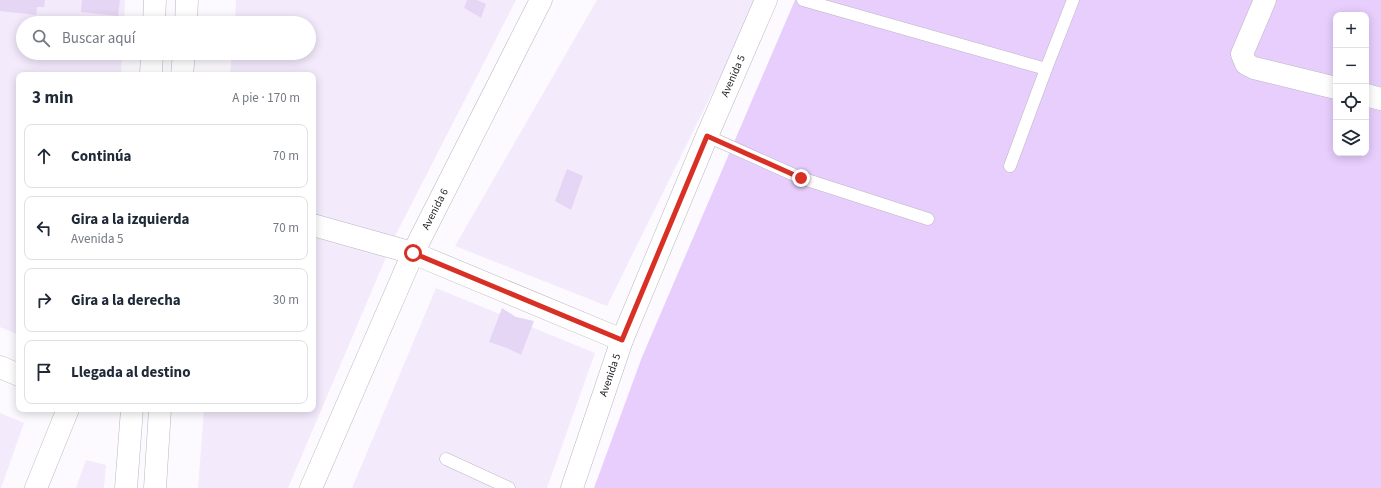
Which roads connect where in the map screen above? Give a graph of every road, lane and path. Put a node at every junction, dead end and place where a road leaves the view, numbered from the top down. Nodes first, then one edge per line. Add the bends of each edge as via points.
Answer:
1 (155, 0) edge
2 (187, 0) edge
3 (541, 0) edge
4 (766, 0) edge
5 (803, 0) edge
6 (1073, 0) edge
7 (1264, 0) edge
8 (154, 16) edge
9 (186, 16) edge
10 (152, 60) edge
11 (183, 60) edge
12 (1046, 69) junction
13 (151, 72) edge
14 (182, 72) edge
15 (1333, 87) edge
16 (1369, 96) edge
17 (1381, 99) edge
18 (707, 136) junction
19 (1010, 166) dead end
20 (928, 219) dead end
21 (316, 226) edge
22 (413, 253) junction
23 (622, 340) junction
24 (0, 367) edge
25 (16, 373) edge
26 (67, 412) edge
27 (132, 412) edge
28 (160, 412) edge
29 (446, 459) dead end
30 (36, 488) edge
31 (126, 488) edge
32 (155, 488) edge
33 (311, 488) edge
34 (508, 488) edge
35 (572, 488) edge

1 - 8 street
2 - 9 street
3 - 22 street, Avenida 6
4 - 18 street, Avenida 5
5 - 12 lane
6 - 12 lane
7 - 15 street via 1242,54 1246,64
10 - 13 street
11 - 14 street
12 - 19 lane
16 - 17 street
18 - 20 lane via 801,178
18 - 23 street, Avenida 5
21 - 22 street
22 - 23 street
22 - 33 street, Avenida 6
23 - 35 street, Avenida 5
24 - 25 street
26 - 30 street
27 - 31 street
28 - 32 street
29 - 34 lane

